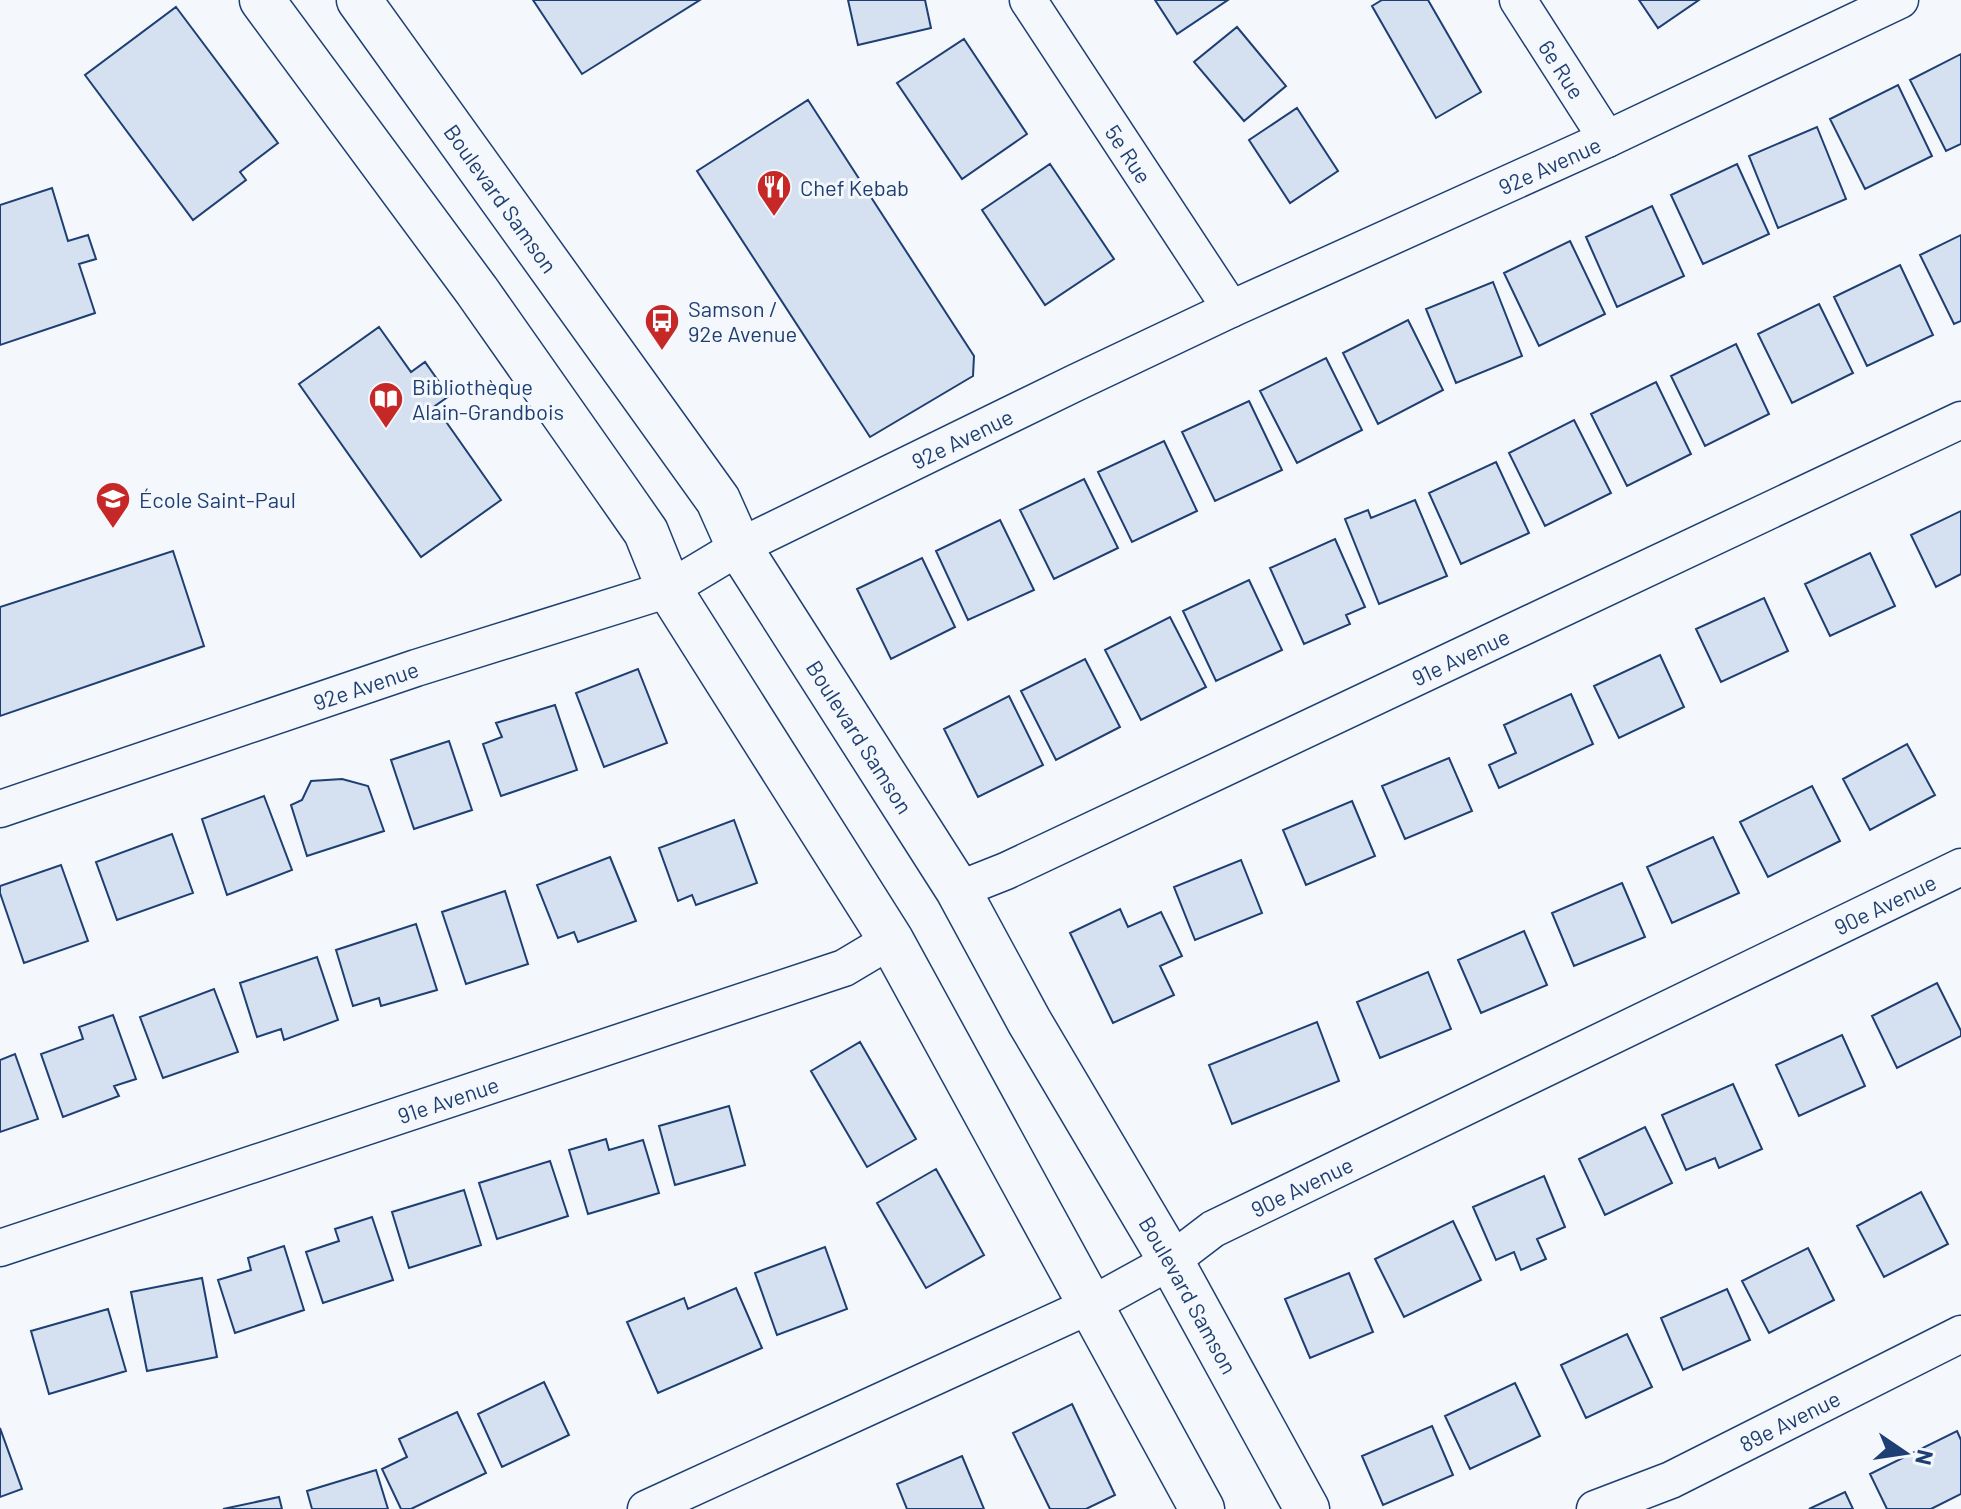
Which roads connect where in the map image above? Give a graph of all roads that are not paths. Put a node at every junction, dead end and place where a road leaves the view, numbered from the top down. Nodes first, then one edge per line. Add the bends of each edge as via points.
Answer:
1 (262, 0) edge
2 (359, 0) edge
3 (1028, 0) edge
4 (1518, 0) edge
5 (1900, 0) edge
6 (1607, 139) junction
7 (1231, 309) junction
8 (1961, 420) edge
9 (739, 547) junction
10 (669, 589) junction
11 (0, 809) edge
12 (1961, 867) edge
13 (958, 890) junction
14 (891, 940) junction
15 (0, 1248) edge
16 (1171, 1261) junction
17 (1091, 1305) junction
18 (1961, 1334) edge
19 (1611, 1507) edge
20 (646, 1509) edge
21 (1202, 1509) edge
22 (1307, 1509) edge

1 - 10 street via 477,291 646,532
2 - 9 street, Boulevard Samson via 718,500
3 - 7 street, 5e Rue
4 - 6 street, 6e Rue
5 - 6 street, 92e Avenue
6 - 7 street, 92e Avenue
7 - 9 street, 92e Avenue
8 - 13 street, 91e Avenue
9 - 10 street, 92e Avenue
9 - 13 street, Boulevard Samson
10 - 11 street, 92e Avenue
10 - 14 street
12 - 16 street, 90e Avenue via 1213,1229
13 - 16 street, Boulevard Samson
14 - 15 street, 91e Avenue via 844,968
14 - 17 street
16 - 17 street, 90e Avenue
16 - 22 street, Boulevard Samson
17 - 20 street, 90e Avenue
17 - 21 street
18 - 19 street, 89e Avenue

